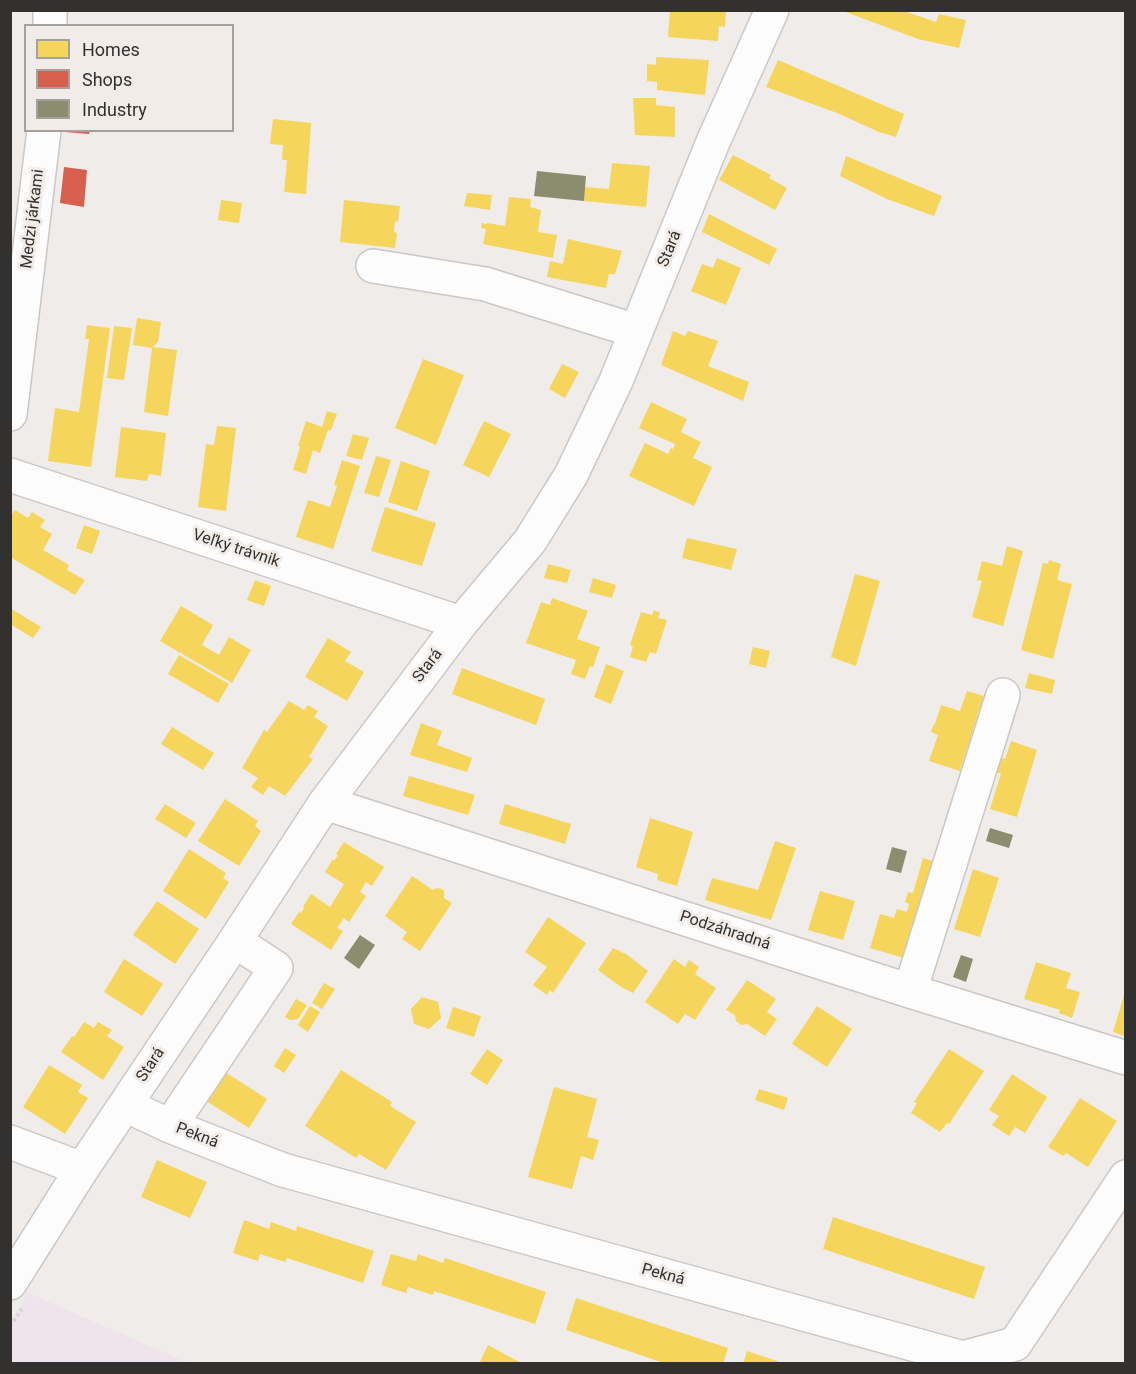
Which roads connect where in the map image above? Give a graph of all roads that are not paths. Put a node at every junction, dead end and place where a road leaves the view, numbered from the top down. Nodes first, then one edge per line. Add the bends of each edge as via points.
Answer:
1 (772, 10) edge
2 (44, 132) edge
3 (373, 266) dead end
4 (636, 331) junction
5 (10, 414) edge
6 (10, 475) edge
7 (461, 623) junction
8 (1003, 695) dead end
9 (325, 803) junction
10 (235, 941) junction
11 (910, 991) junction
12 (1125, 1058) edge
13 (125, 1105) junction
14 (170, 1125) junction
15 (10, 1142) edge
16 (82, 1169) junction
17 (1125, 1177) edge
18 (10, 1282) edge

1 - 4 street, Stará via 713,141
2 - 5 street, Medzi járkami
3 - 4 street via 485,285
4 - 7 street, Stará via 571,475 530,540
6 - 7 street, Veľký trávnik
7 - 9 street, Stará
8 - 11 street
9 - 10 street, Stará
9 - 11 street, Podzáhradná
10 - 13 street, Stará
10 - 14 street via 276,968
11 - 12 street, Podzáhradná
13 - 14 street, Pekná
13 - 16 street, Stará
14 - 17 street, Pekná via 283,1170 963,1358 1015,1344
15 - 16 street
16 - 18 street, Stará

